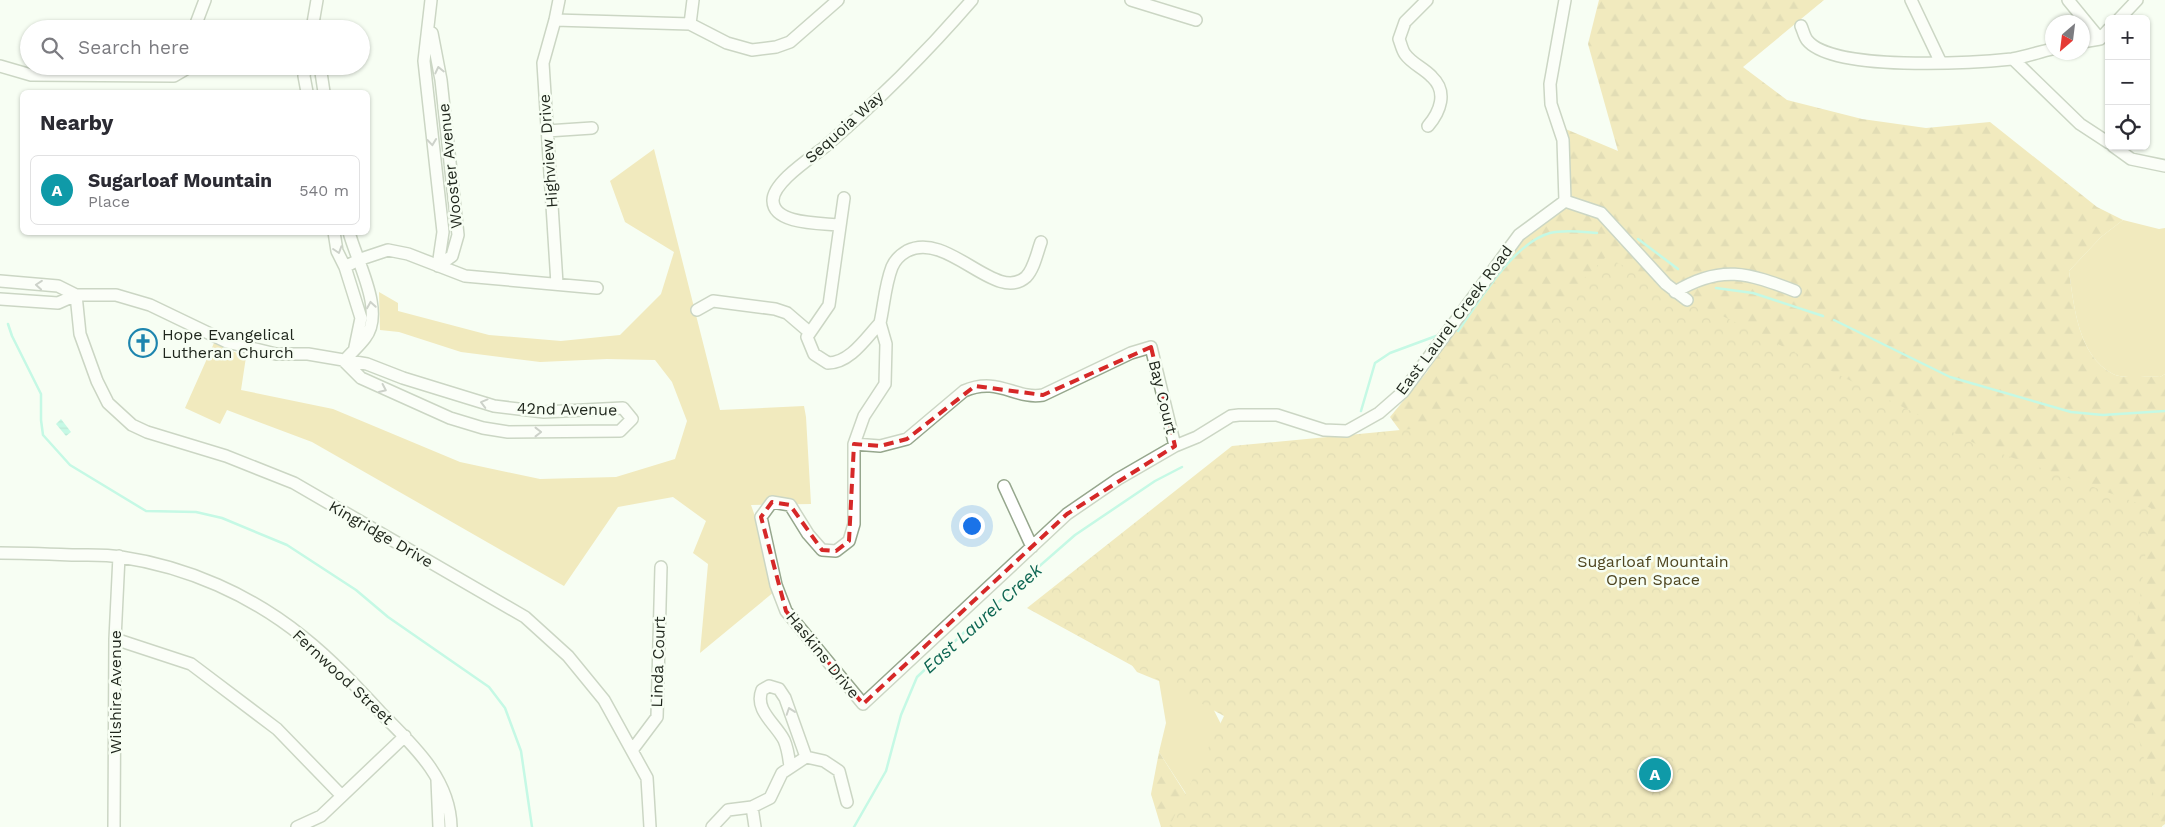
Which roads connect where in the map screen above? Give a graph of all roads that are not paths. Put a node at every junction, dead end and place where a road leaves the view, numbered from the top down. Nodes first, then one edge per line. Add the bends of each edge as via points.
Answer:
1 (205, 0) edge
2 (317, 0) edge
3 (431, 0) edge
4 (558, 0) edge
5 (693, 0) edge
6 (838, 0) edge
7 (972, 0) edge
8 (1131, 0) edge
9 (1426, 0) edge
10 (1565, 0) edge
11 (1912, 0) edge
12 (2068, 0) edge
13 (2137, 0) edge
14 (2123, 15) edge
15 (197, 20) edge
16 (314, 20) edge
17 (555, 20) junction
18 (1196, 20) dead end
19 (430, 24) junction
20 (690, 24) junction
21 (1801, 26) dead end
22 (2105, 33) edge
23 (2100, 39) junction
24 (2090, 41) edge
25 (2045, 51) edge
26 (2014, 58) junction
27 (1941, 63) junction
28 (0, 66) edge
29 (20, 71) edge
30 (102, 75) edge
31 (176, 75) edge
32 (304, 75) edge
33 (321, 75) edge
34 (307, 90) edge
35 (324, 90) edge
36 (1428, 126) dead end
37 (592, 128) dead end
38 (547, 131) junction
39 (2105, 140) edge
40 (2119, 150) edge
41 (2165, 166) edge
42 (844, 198) dead end
43 (1565, 201) junction
44 (839, 225) junction
45 (334, 235) edge
46 (350, 235) edge
47 (1041, 242) dead end
48 (358, 260) junction
49 (438, 266) junction
50 (345, 267) junction
51 (0, 281) edge
52 (557, 284) junction
53 (597, 288) dead end
54 (1795, 291) dead end
55 (1675, 292) junction
56 (76, 295) junction
57 (0, 298) edge
58 (1687, 300) dead end
59 (697, 310) dead end
60 (880, 323) junction
61 (808, 331) junction
62 (355, 347) junction
63 (344, 361) junction
64 (854, 444) junction
65 (1175, 446) junction
66 (1004, 486) dead end
67 (1032, 547) junction
68 (0, 553) edge
69 (119, 556) junction
70 (661, 567) dead end
71 (114, 639) junction
72 (863, 704) joint
73 (405, 736) junction
74 (633, 749) junction
75 (806, 757) junction
76 (790, 767) junction
77 (437, 779) junction
78 (342, 796) junction
79 (848, 802) dead end
80 (752, 807) junction
81 (323, 822) edge
82 (114, 827) edge
83 (298, 827) edge
84 (439, 827) edge
85 (451, 827) edge
86 (650, 827) edge
87 (712, 827) edge
88 (755, 827) edge

1 - 15 street
2 - 16 street
3 - 19 street, Wooster Avenue
4 - 17 street, Highview Drive
5 - 20 street
6 - 20 street via 802,33 776,47 752,50 727,43
7 - 44 street, Sequoia Way via 913,65 777,188 774,206 783,215 794,221
8 - 18 street
9 - 36 street via 1404,22 1399,39 1405,54 1433,77 1439,89 1442,100 1439,113
10 - 43 street via 1550,84 1551,104 1563,140
11 - 27 street
12 - 23 street
13 - 14 street
17 - 20 street
17 - 38 street, Highview Drive via 543,63
19 -> 49 street, Wooster Avenue via 424,61 444,232
49 -> 19 street, Wooster Avenue via 452,256 458,235 441,80
21 - 27 street via 1807,40 1822,51 1869,61
22 - 23 street
23 - 24 street
25 - 26 street
26 - 27 street
26 - 39 street via 2080,124
28 - 29 street
30 - 31 street
32 - 34 street
33 - 35 street
37 - 38 street
38 - 52 street, Highview Drive
40 - 41 street via 2131,159
42 - 44 street
43 - 55 street via 1601,213
43 - 65 street, East Laurel Creek Road via 1519,235 1403,392 1357,427 1347,431 1324,430 1277,415 1239,414
44 - 61 street via 829,305
45 -> 50 street via 337,252
46 - 48 street
47 - 60 street via 1027,276 1009,283 940,250 924,247 909,250 900,255 892,268
48 - 49 street via 388,250
48 - 50 street
62 -> 48 street via 366,337 373,317 367,282
49 - 52 street via 465,276
50 - 62 street via 361,318
56 -> 51 street, 42nd Avenue via 58,286
52 - 53 street
54 - 55 street via 1740,274 1717,275 1688,284
55 - 58 street
56 - 57 street, 42nd Avenue via 58,303
56 - 63 street, 42nd Avenue via 116,295 150,305 227,342 247,347 276,354 308,354
56 - 74 street, Kingridge Drive via 80,334 97,381 108,402 132,425 294,483 524,617 568,656 604,700
59 - 61 street via 713,301 775,309 787,313
60 - 61 street via 850,355 834,363 821,360 814,354 809,346
60 - 64 street, Haskins Drive via 886,344 885,384 864,416
62 - 63 street
63 -> 63 street, 42nd Avenue via 361,378 450,418 483,428 508,432 620,431 632,419 623,408 614,407 544,412 494,406 367,364
64 - 65 street, Bay Court via 880,446 906,439 964,391 975,386 989,385 1043,395 1123,356 1151,347
64 - 72 street, Haskins Drive via 854,524 849,541 836,551 822,550 790,505 772,502 761,517 776,585 786,612
65 - 67 street, East Laurel Creek Road via 1067,514
66 - 67 street
67 - 72 street, East Laurel Creek Road
68 - 69 street, Fernwood Street
69 - 71 street, Wilshire Avenue
69 - 73 street, Fernwood Street via 179,570 234,592 261,607 304,638
70 - 74 street, Linda Court via 657,717
71 - 78 street via 191,664 277,729
71 - 82 street, Wilshire Avenue
73 - 77 street, Fernwood Street via 424,757
73 - 78 street
74 - 86 street, Kingridge Drive via 647,778
75 - 76 street
75 -> 76 street via 785,698 779,689 769,686 762,690 758,698 784,740
75 - 79 street via 824,761 839,771
76 - 80 street via 782,773 770,798
77 - 84 street, Fernwood Street
77 - 85 street, Fernwood Street via 447,796
78 - 81 street
80 - 87 street via 728,810
80 - 88 street
81 - 83 street

